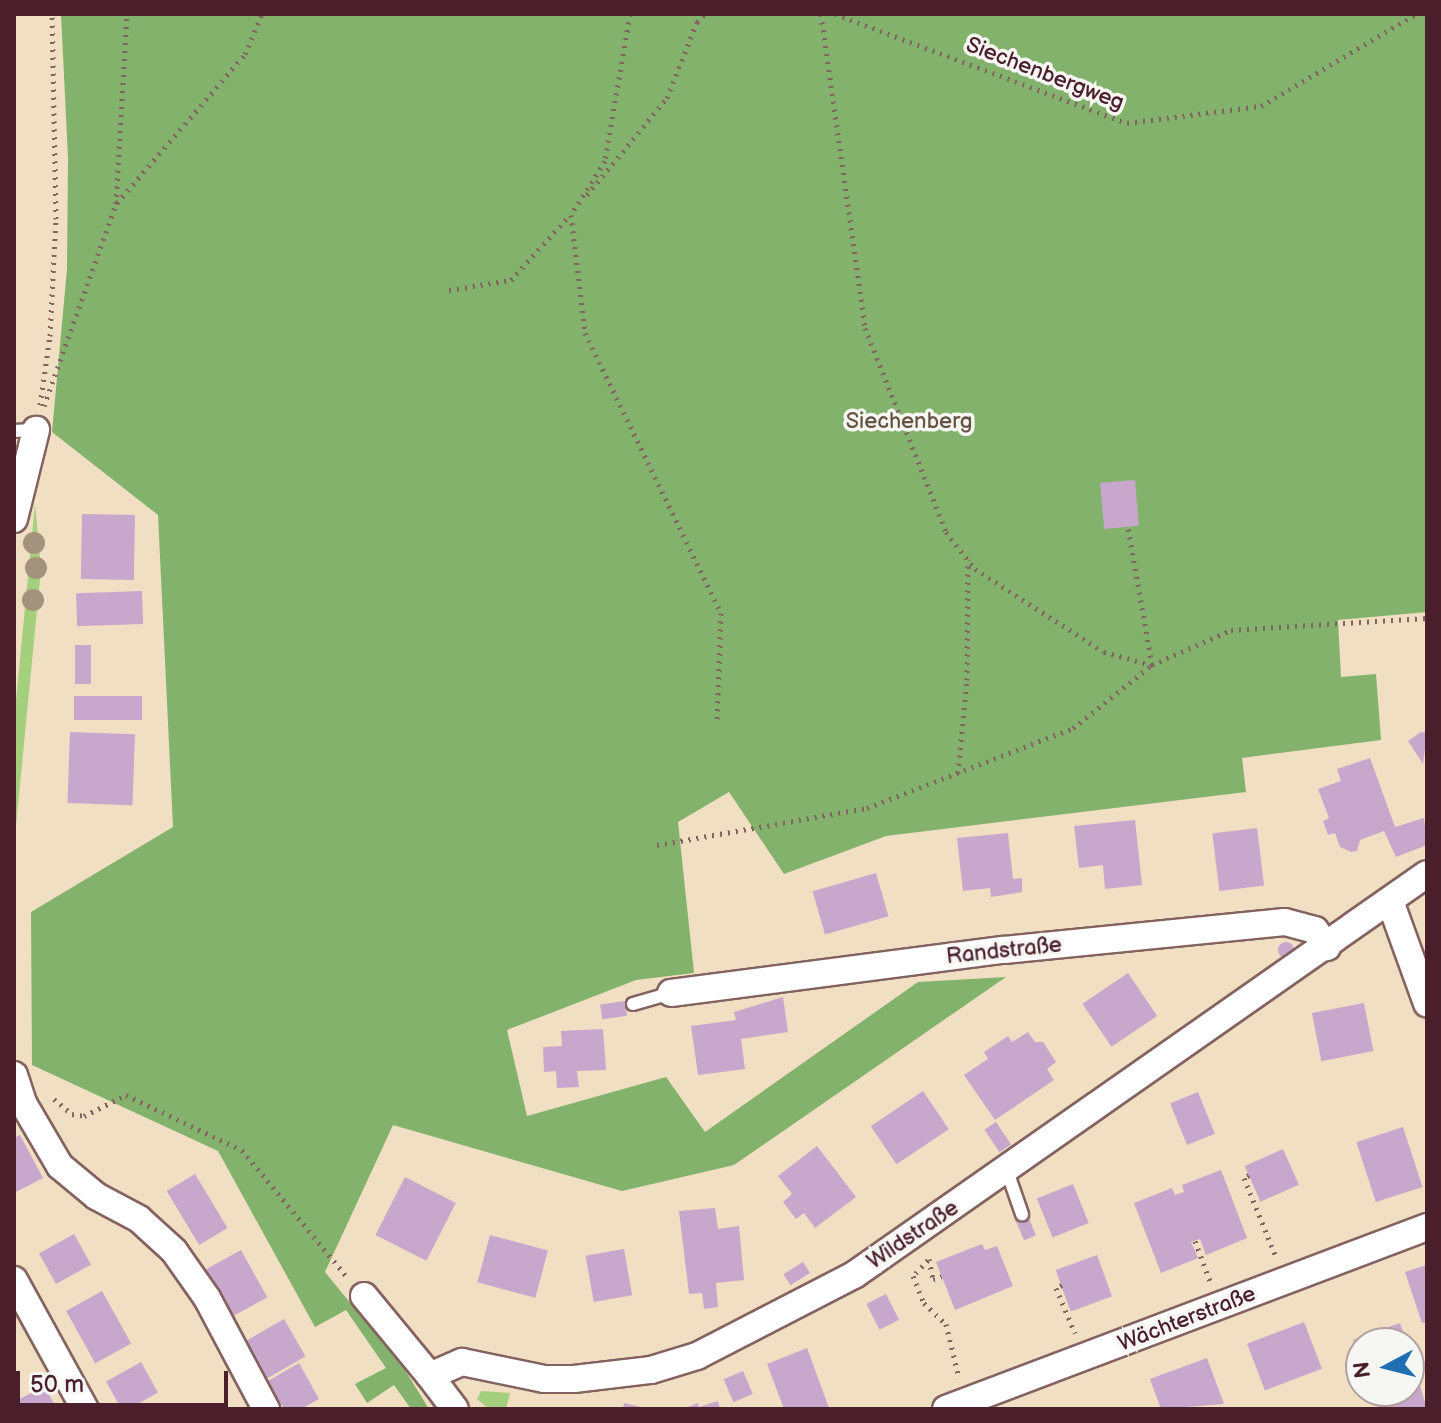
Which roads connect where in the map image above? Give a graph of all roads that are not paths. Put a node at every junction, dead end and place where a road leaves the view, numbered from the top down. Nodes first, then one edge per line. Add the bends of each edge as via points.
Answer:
1 (25, 430) edge
2 (14, 519) edge
3 (1427, 874) edge
4 (1390, 901) junction
5 (1327, 947) junction
6 (671, 993) joint
7 (1427, 1003) edge
8 (633, 1004) dead end
9 (14, 1075) edge
10 (1007, 1171) junction
11 (1022, 1214) dead end
12 (1427, 1227) edge
13 (14, 1280) edge
14 (364, 1296) road end
15 (430, 1376) junction
16 (85, 1409) edge
17 (266, 1409) edge
18 (455, 1409) edge
19 (946, 1409) edge

1 - 2 street
3 - 4 street, Wildstraße
4 - 5 street, Wildstraße
4 - 7 street
5 - 6 street, Randstraße via 1315,930 1285,922 1004,950
5 - 10 street, Wildstraße
6 - 8 lane
9 - 17 street via 23,1103 60,1166 96,1196 139,1219 174,1251 207,1298
10 - 11 lane
10 - 15 street, Wildstraße via 854,1275 697,1356 651,1370 574,1379 544,1379 462,1362
12 - 19 street, Wächterstraße
13 - 16 street
14 - 15 street
15 - 18 street

